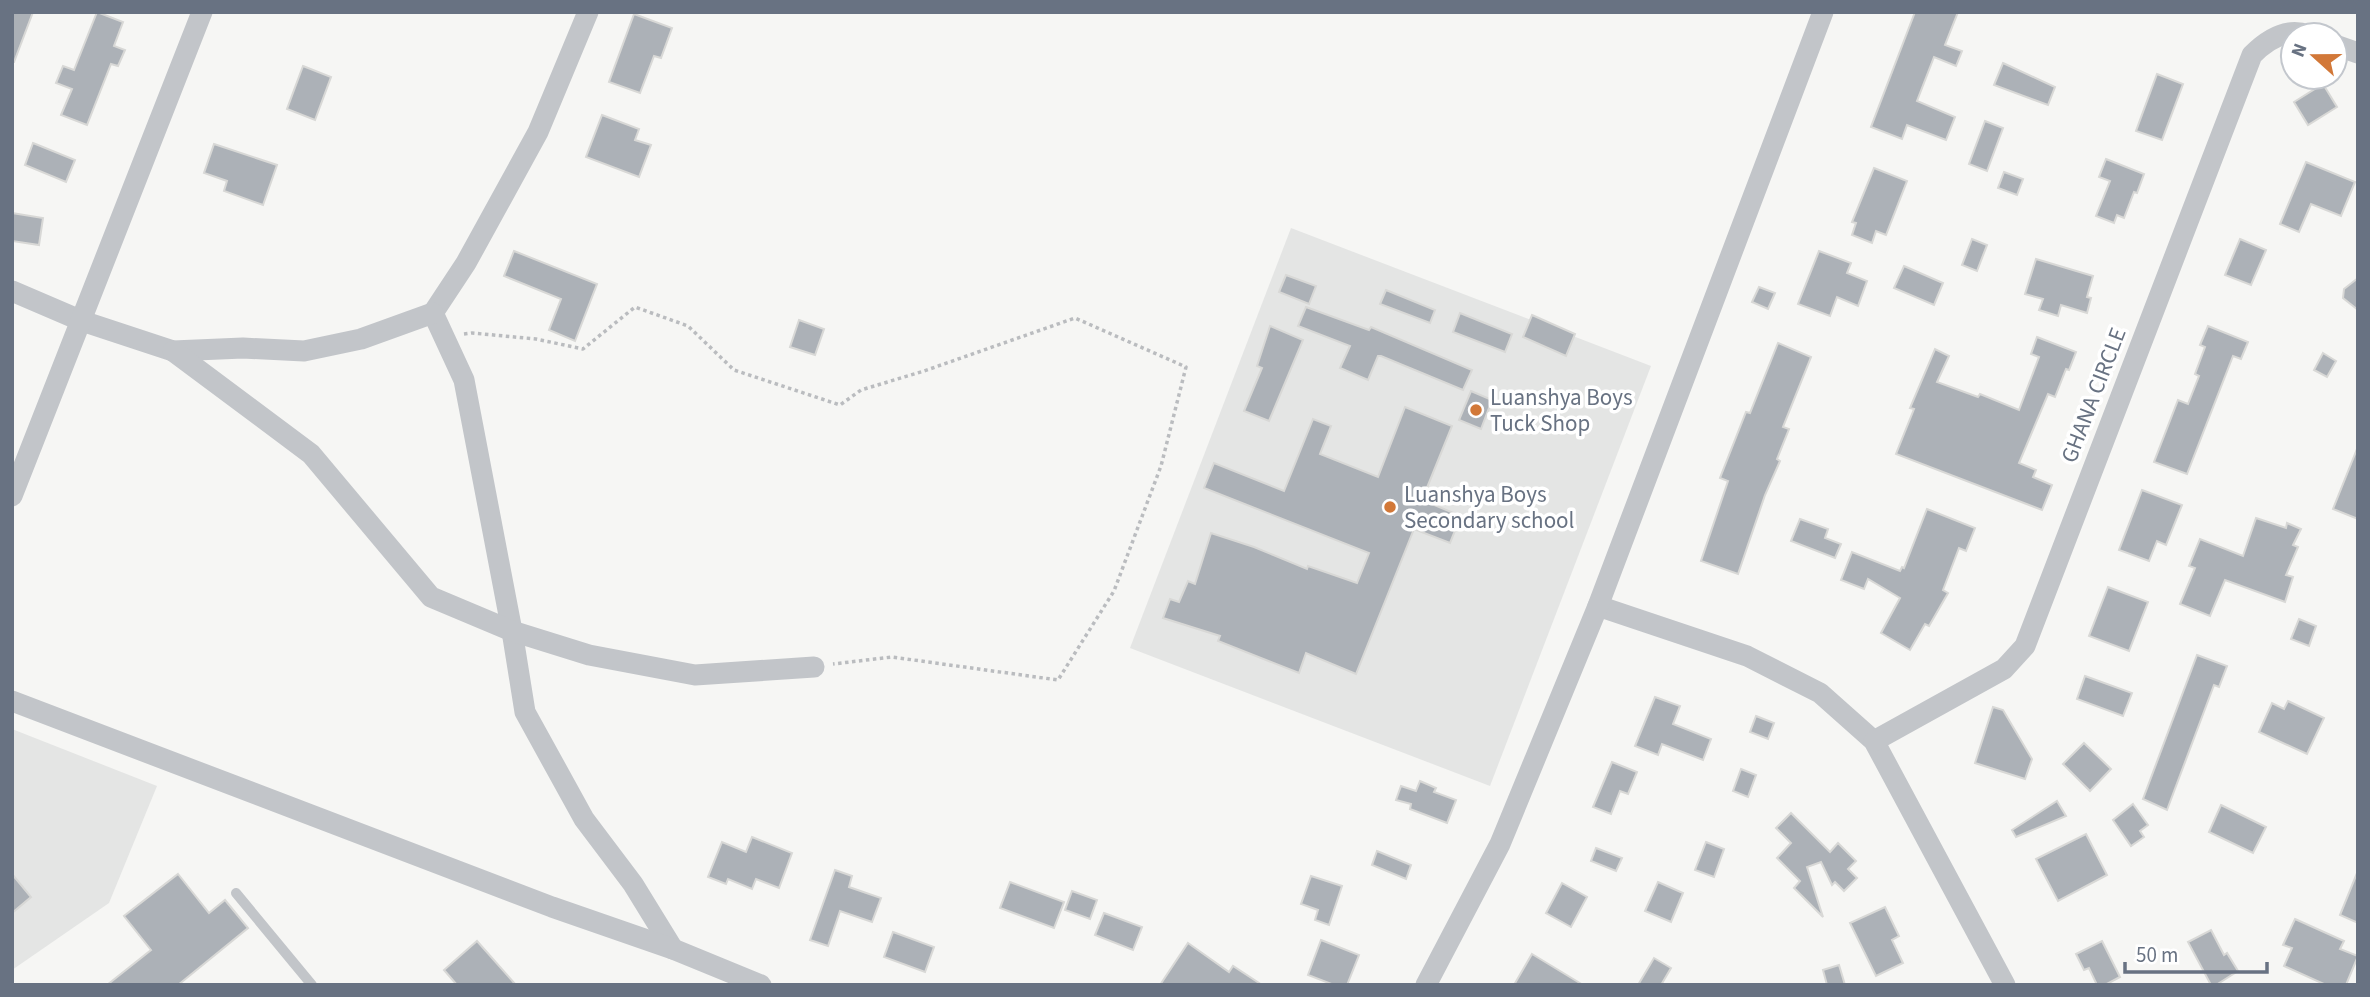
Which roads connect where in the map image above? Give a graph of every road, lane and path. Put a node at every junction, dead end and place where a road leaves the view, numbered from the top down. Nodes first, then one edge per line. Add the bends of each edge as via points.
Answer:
1 (202, 12) edge
2 (588, 12) edge
3 (1823, 12) edge
4 (2279, 35) edge
5 (12, 291) edge
6 (433, 313) junction
7 (82, 321) junction
8 (444, 337) junction
9 (173, 351) junction
10 (12, 496) edge
11 (1598, 606) junction
12 (512, 631) junction
13 (814, 667) joint
14 (12, 701) edge
15 (1874, 741) junction
16 (236, 893) dead end
17 (673, 949) junction
18 (312, 985) edge
19 (761, 985) edge
20 (1426, 985) edge
21 (2005, 985) edge

1 - 7 street
2 - 6 street via 538,132
3 - 11 street
4 - 15 street, GHANA CIRCLE via 2252,55 2025,646 2004,669
5 - 7 street
6 - 8 street
6 - 9 street via 361,339 303,351
7 - 9 street
7 - 10 street
8 - 12 street via 464,380
8 - 13 path via 485,334 583,349 635,307 688,326 734,370 840,405 861,390 1075,318 1186,367 1161,466 1114,591 1058,680 892,657
9 - 12 street via 311,454 431,597
11 - 15 street via 1747,656 1820,693
11 - 20 street via 1500,844
12 - 13 street via 589,655 695,675
12 - 17 street via 525,712 584,819 633,884
14 - 17 street
15 - 21 street
16 - 18 lane
17 - 19 street

